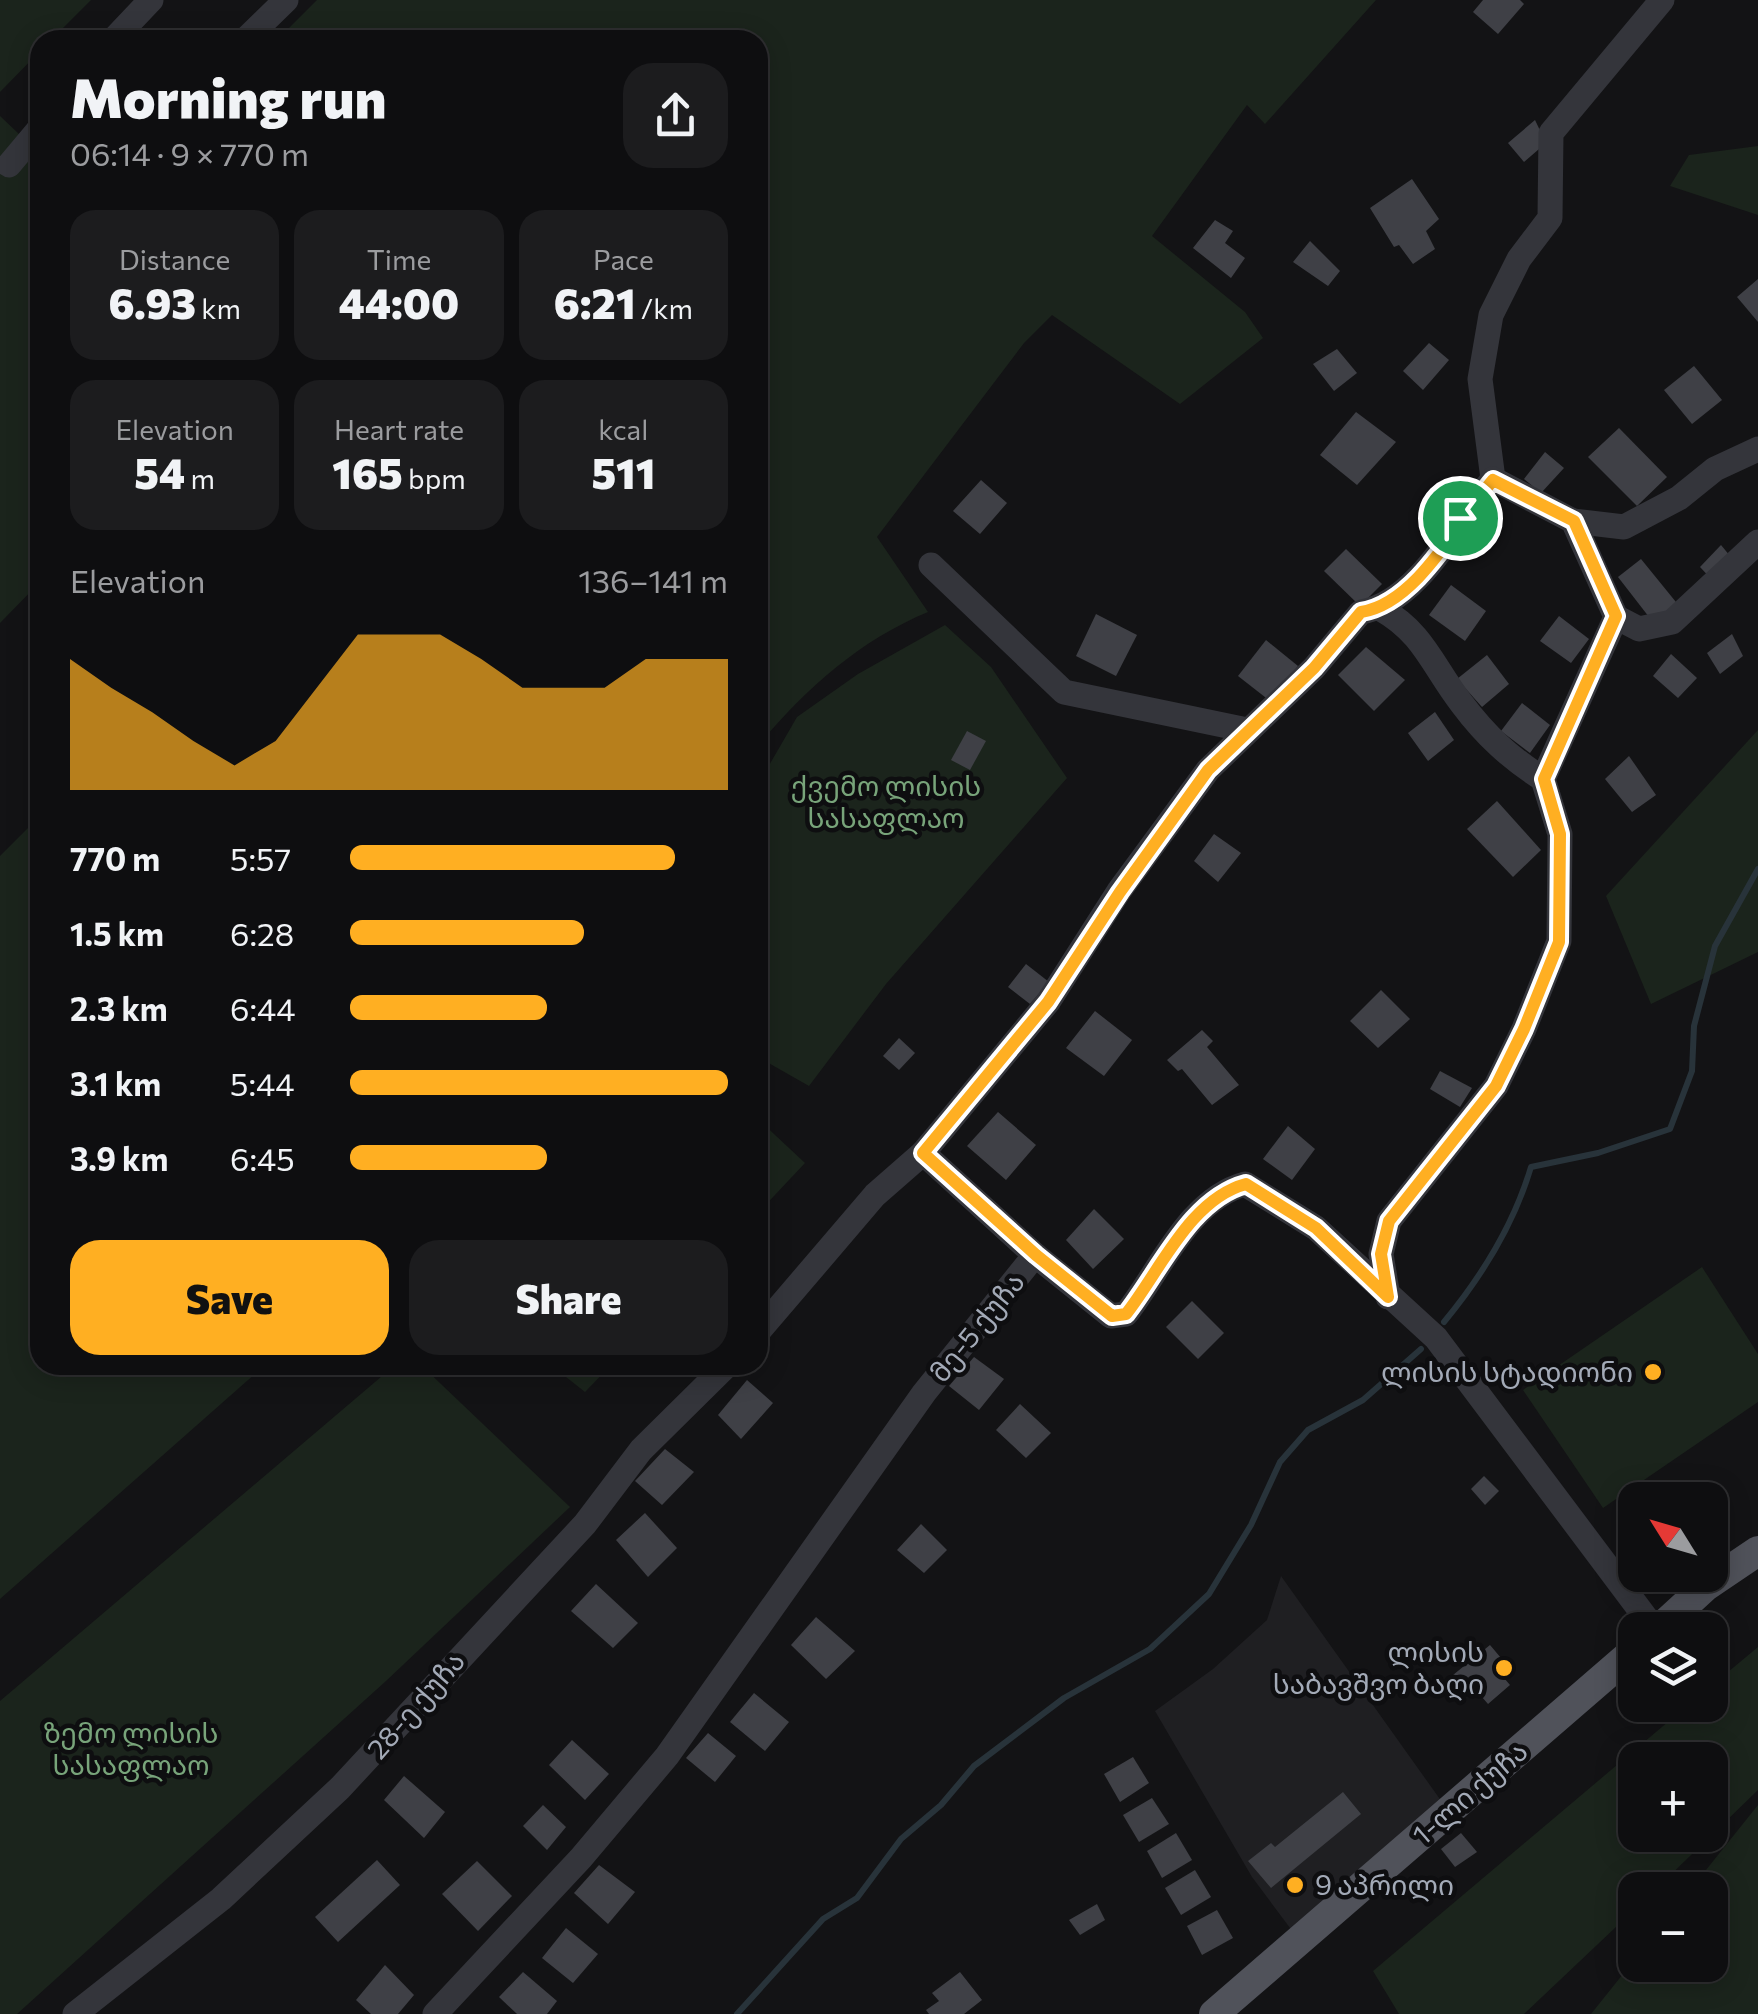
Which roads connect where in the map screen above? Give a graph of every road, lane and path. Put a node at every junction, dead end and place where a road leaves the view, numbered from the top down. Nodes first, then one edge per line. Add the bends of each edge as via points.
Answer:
1 (151, 0) edge
2 (286, 0) edge
3 (1662, 0) edge
4 (122, 30) edge
5 (255, 30) edge
6 (30, 139) edge
7 (30, 159) edge
8 (5, 166) edge
9 (1758, 448) edge
10 (1493, 480) junction
11 (1574, 521) junction
12 (1758, 542) edge
13 (931, 565) dead end
14 (1381, 609) junction
15 (1616, 616) junction
16 (1247, 730) junction
17 (1544, 779) junction
18 (923, 1153) junction
19 (1036, 1255) junction
20 (1388, 1297) junction
21 (768, 1320) edge
22 (718, 1375) edge
23 (1758, 1552) edge
24 (1644, 1612) edge
25 (1677, 1612) edge
26 (1618, 1665) edge
27 (74, 2014) edge
28 (435, 2014) edge
29 (1214, 2014) edge

1 - 4 street
2 - 5 street
3 - 10 street via 1552,134 1550,218 1519,259 1491,315 1480,379
6 - 8 street
7 - 8 street
9 - 11 street via 1624,527
10 - 11 street
10 - 14 street via 1427,570
11 - 15 street
12 - 15 street via 1672,622 1639,629
13 - 16 street via 1064,692
14 - 16 street via 1361,612 1314,668
14 - 17 street via 1408,624 1503,753
15 - 17 street
16 - 18 street via 1208,770 1048,1002
17 - 20 street via 1560,834 1559,942 1496,1086 1389,1221 1381,1254
18 - 19 street
18 - 21 street via 876,1194
19 - 20 street, მე-5 ქუჩა via 1112,1316 1126,1314 1184,1232 1223,1190 1246,1184 1316,1228
19 - 28 street, მე-5 ქუჩა via 924,1393 667,1756
20 - 24 street, მე-5 ქუჩა via 1436,1338
22 - 27 street, 28-ე ქუჩა via 642,1450 576,1535 340,1788 221,1899
23 - 25 main road
26 - 29 main road, 1-ლი ქუჩა

